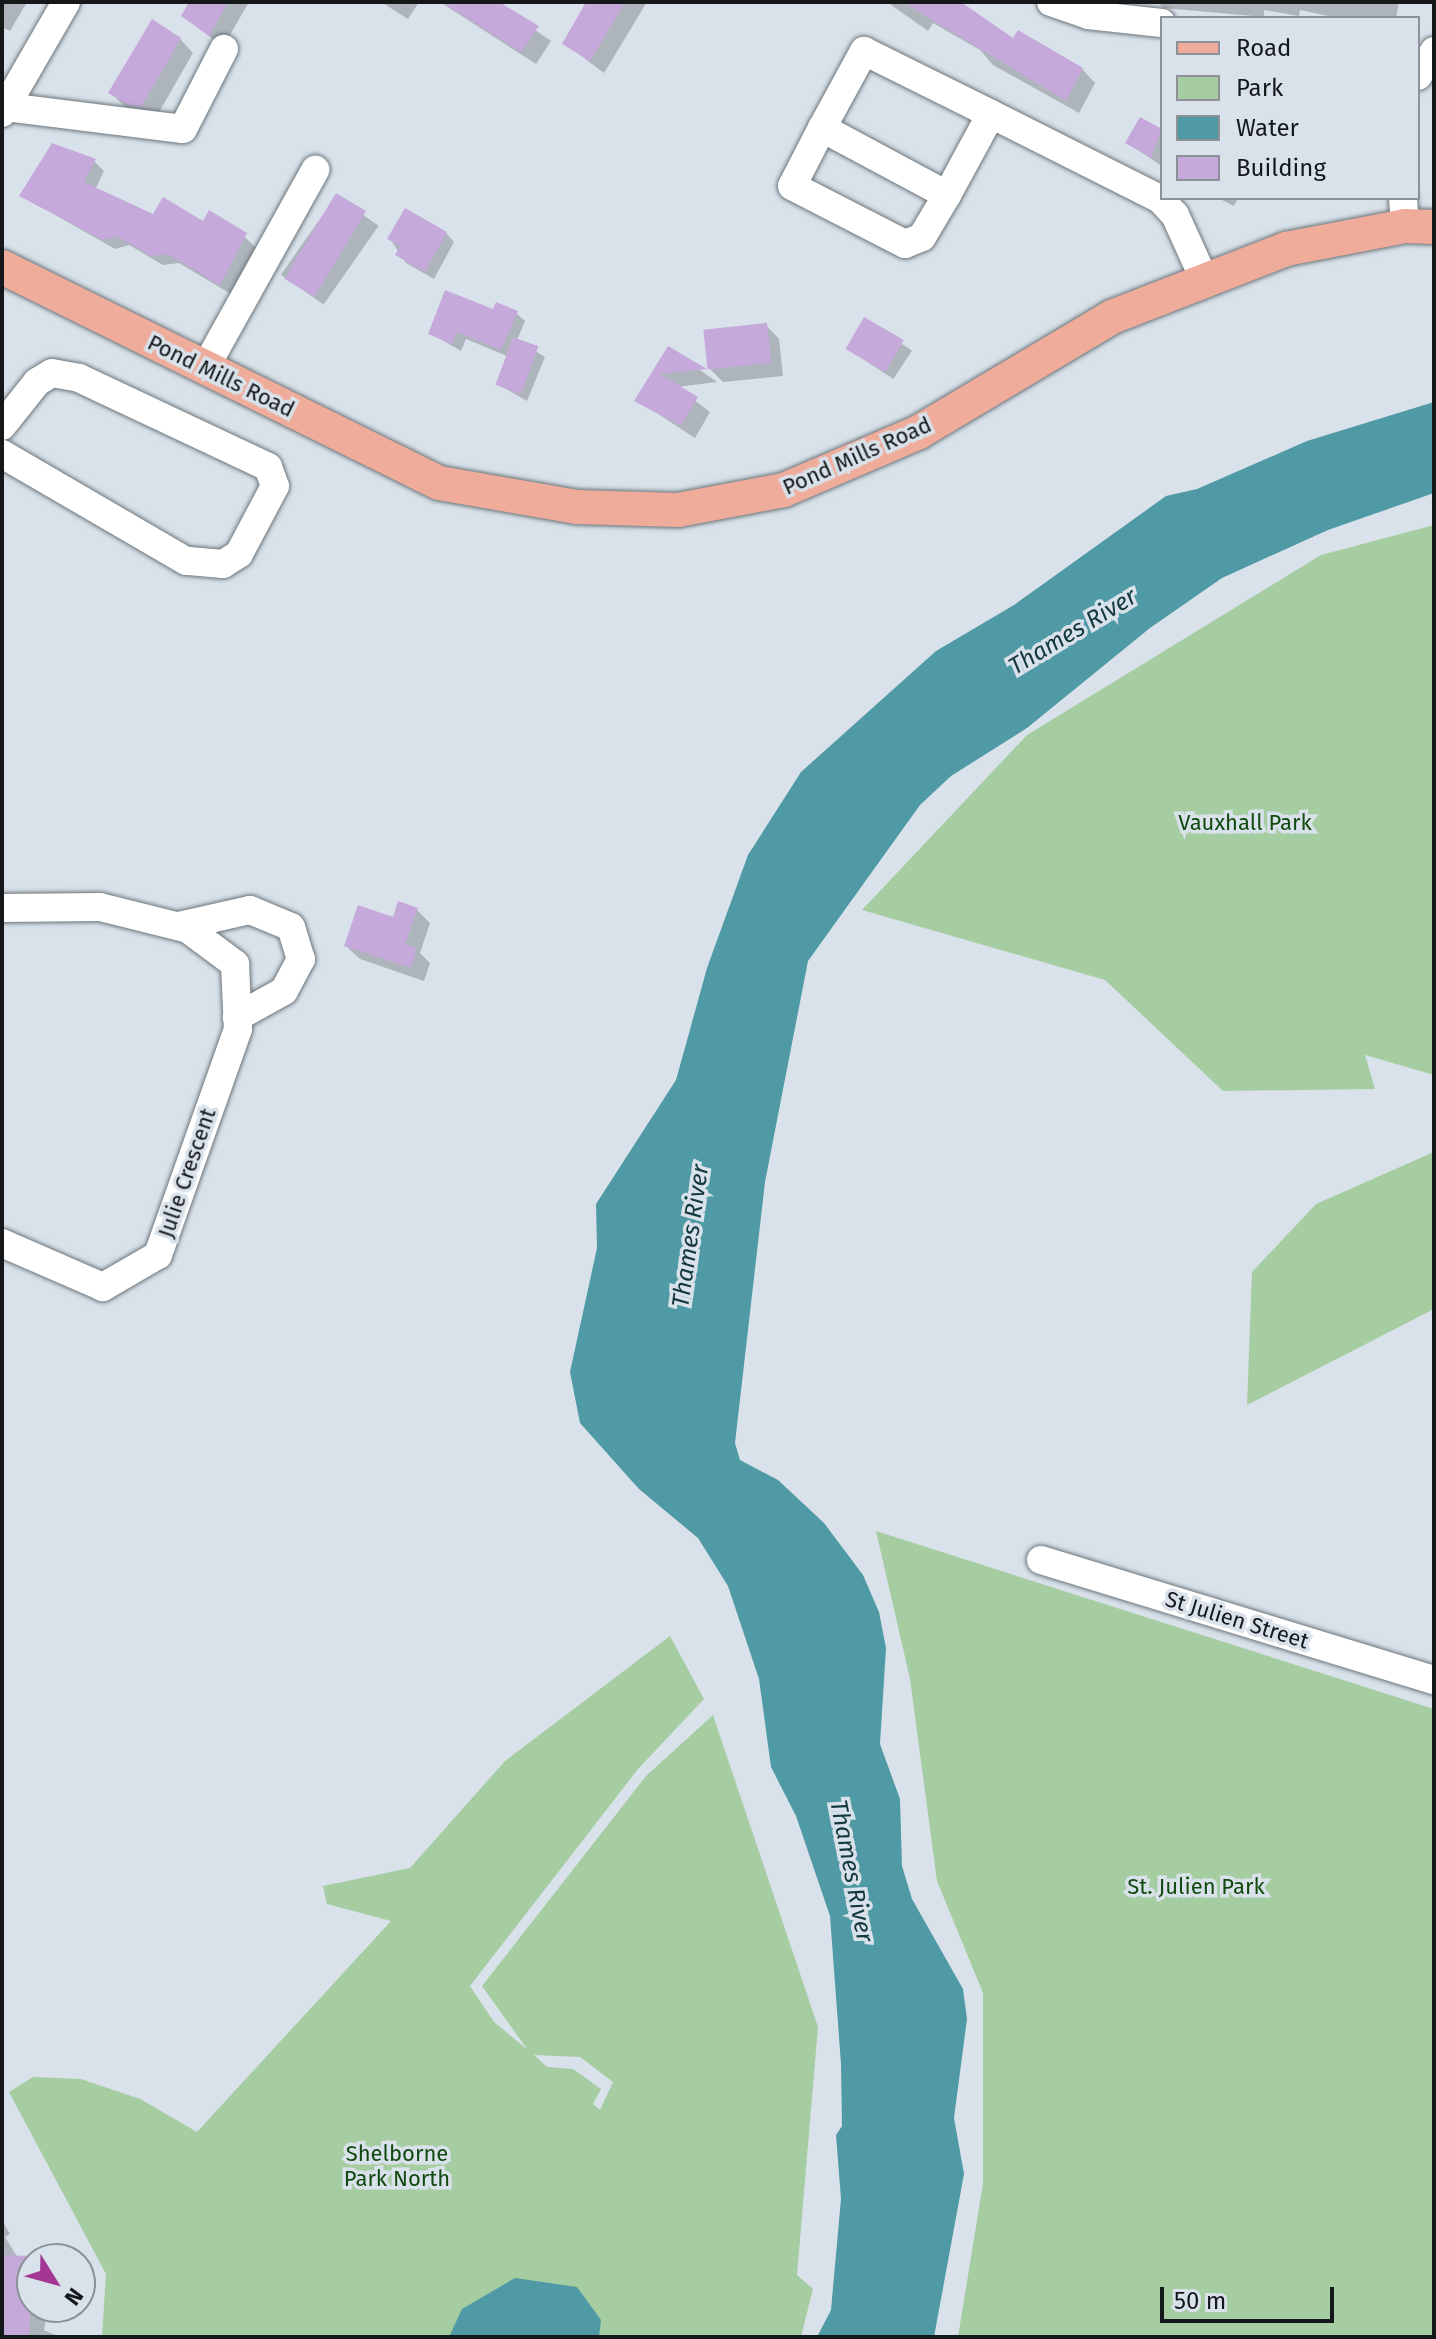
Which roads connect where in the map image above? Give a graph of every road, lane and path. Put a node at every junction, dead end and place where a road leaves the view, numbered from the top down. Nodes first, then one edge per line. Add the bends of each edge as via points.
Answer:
1 (66, 2) edge
2 (1051, 2) edge
3 (1160, 23) edge
4 (224, 49) dead end
5 (1434, 51) edge
6 (1420, 73) edge
7 (4, 110) edge
8 (991, 114) junction
9 (822, 128) junction
10 (315, 170) dead end
11 (947, 195) junction
12 (1160, 199) edge
13 (1161, 200) edge
14 (1414, 217) edge
15 (2, 267) edge
16 (1205, 281) junction
17 (205, 368) junction
18 (2, 426) edge
19 (2, 454) edge
20 (2, 908) edge
21 (179, 926) junction
22 (237, 1017) junction
23 (2, 1243) edge
24 (1041, 1560) dead end
25 (1434, 1680) edge

1 - 7 street
2 - 3 street via 1088,15
4 - 7 street via 183,129
5 - 6 street
8 - 9 street via 864,51
8 - 11 street
8 - 12 street
9 - 11 street
9 - 11 street via 792,186 905,244 922,237
10 - 17 street
13 - 16 street via 1175,215
14 - 16 main road, Pond Mills Road via 1286,249
15 - 17 main road, Pond Mills Road
16 - 17 main road, Pond Mills Road via 1112,317 919,432 784,490 678,510 577,507 439,483
18 - 19 street via 37,382 52,373 79,378 268,467 275,486 239,554 223,564 186,561
20 - 21 street, Julie Crescent via 100,907
21 - 22 street, Julie Crescent via 235,964
21 - 22 street, Julie Crescent via 250,910 291,927 301,959 284,991
22 - 23 street, Julie Crescent via 238,1029 158,1255 103,1287
24 - 25 street, St Julien Street

